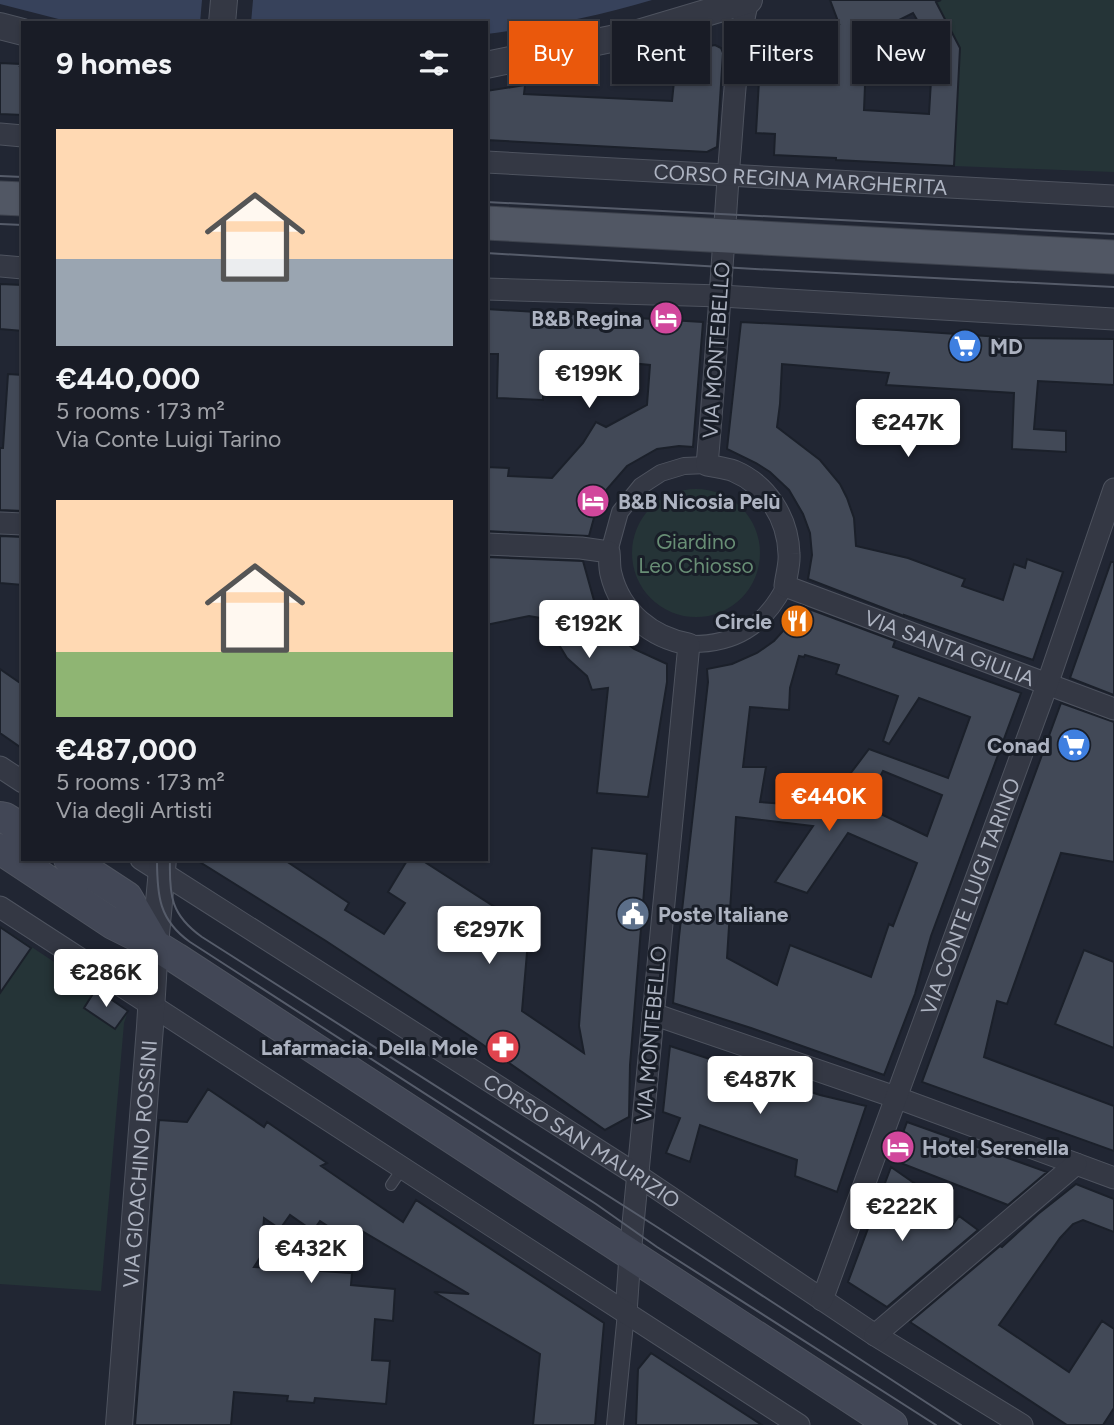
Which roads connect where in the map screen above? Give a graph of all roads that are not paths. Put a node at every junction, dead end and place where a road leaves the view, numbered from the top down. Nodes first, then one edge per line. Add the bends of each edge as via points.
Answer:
1 (224, 0) edge
2 (748, 0) edge
3 (222, 21) edge
4 (0, 26) edge
5 (21, 31) edge
6 (488, 65) edge
7 (0, 134) edge
8 (21, 136) edge
9 (488, 162) edge
10 (729, 175) junction
11 (1114, 197) edge
12 (0, 198) edge
13 (21, 199) edge
14 (488, 223) edge
15 (724, 236) junction
16 (1114, 257) edge
17 (0, 266) edge
18 (21, 268) edge
19 (488, 289) edge
20 (721, 296) junction
21 (1114, 319) edge
22 (708, 464) junction
23 (1114, 489) edge
24 (0, 523) edge
25 (21, 524) edge
26 (488, 544) edge
27 (609, 552) junction
28 (785, 586) junction
29 (689, 644) junction
30 (1047, 685) junction
31 (1114, 709) edge
32 (0, 767) edge
33 (21, 781) edge
34 (0, 817) edge
35 (21, 828) edge
36 (0, 849) edge
37 (72, 861) edge
38 (156, 864) edge
39 (0, 907) edge
40 (155, 945) junction
41 (151, 1006) junction
42 (653, 1014) junction
43 (895, 1097) junction
44 (1076, 1164) junction
45 (637, 1175) junction
46 (1114, 1178) edge
47 (630, 1255) junction
48 (822, 1300) junction
49 (626, 1313) junction
50 (875, 1335) junction
51 (119, 1425) edge
52 (615, 1425) edge
53 (799, 1425) edge
54 (892, 1425) edge
55 (1022, 1425) edge

1 - 3 street
2 - 6 street via 635,34
2 - 10 street, VIA MONTEBELLO
4 - 5 street
7 - 8 street
9 - 10 street, CORSO REGINA MARGHERITA
10 - 11 street, CORSO REGINA MARGHERITA
10 - 15 street, VIA MONTEBELLO
12 - 13 main road
14 - 15 main road
15 - 16 main road
15 - 20 street, VIA MONTEBELLO
17 - 18 street
19 - 20 street
20 - 21 street
20 - 22 street, VIA MONTEBELLO
22 - 27 street via 661,473 641,486 620,512
22 - 28 street via 734,471 757,485 775,505 786,529
23 - 30 street, VIA CONTE LUIGI TARINO
24 - 25 street
26 - 27 street
27 - 29 street via 611,574 634,617 653,632
28 - 29 street via 762,620 744,632 723,641
28 - 30 street, VIA SANTA GIULIA
29 - 42 street, VIA MONTEBELLO
30 - 31 street, VIA SANTA GIULIA
30 - 43 street, VIA CONTE LUIGI TARINO
32 - 33 street
34 - 35 main road
36 - 40 main road via 113,924
37 - 40 main road via 127,897
38 - 40 street, VIA GIOACHINO ROSSINI
38 - 45 street, CORSO SAN MAURIZIO
39 - 41 street
40 - 41 street, VIA GIOACHINO ROSSINI
40 - 47 main road
41 - 49 street via 397,1177
41 - 51 street, VIA GIOACHINO ROSSINI
42 - 43 street
42 - 45 street, VIA MONTEBELLO
43 - 44 street
43 - 48 street, VIA CONTE LUIGI TARINO
44 - 46 street
44 - 50 street
45 - 47 street, VIA MONTEBELLO
45 - 48 street, CORSO SAN MAURIZIO
47 - 49 street, VIA MONTEBELLO
47 - 54 main road
48 - 50 street, CORSO SAN MAURIZIO
49 - 52 street, VIA MONTEBELLO
49 - 53 street
50 - 55 street, CORSO SAN MAURIZIO

